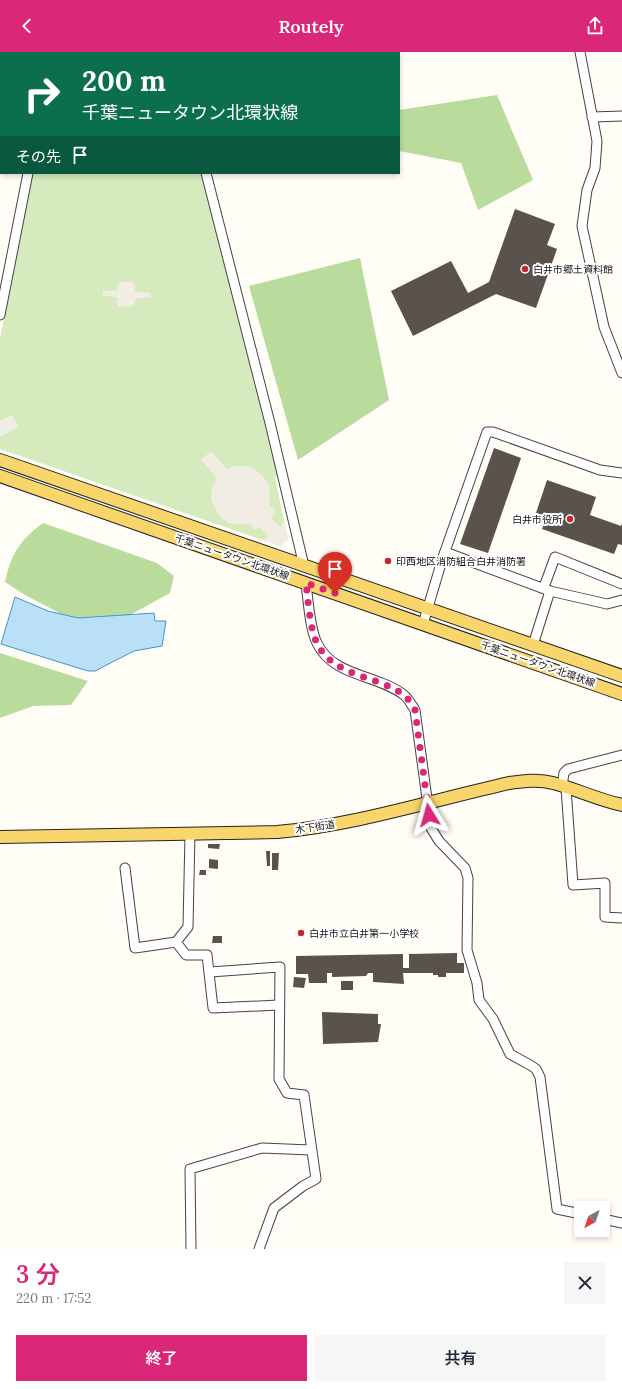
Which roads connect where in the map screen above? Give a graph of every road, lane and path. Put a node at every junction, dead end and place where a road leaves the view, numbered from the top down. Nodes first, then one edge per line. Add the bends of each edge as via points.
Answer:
1 (580, 52) edge
2 (622, 116) edge
3 (592, 117) junction
4 (28, 174) edge
5 (206, 174) edge
6 (0, 315) edge
7 (622, 373) edge
8 (0, 460) edge
9 (622, 473) edge
10 (0, 476) edge
11 (445, 552) junction
12 (304, 566) junction
13 (306, 583) junction
14 (622, 584) edge
15 (547, 589) junction
16 (622, 600) edge
17 (428, 609) junction
18 (423, 624) junction
19 (533, 645) junction
20 (622, 676) edge
21 (622, 694) edge
22 (622, 755) edge
23 (564, 787) junction
24 (427, 803) junction
25 (622, 805) edge
26 (190, 834) junction
27 (0, 837) edge
28 (126, 868) dead end
29 (622, 918) edge
30 (176, 942) junction
31 (210, 972) junction
32 (279, 1005) junction
33 (311, 1150) junction
34 (574, 1213) edge
35 (610, 1220) edge
36 (622, 1223) edge
37 (191, 1249) edge
38 (259, 1249) edge

1 - 3 street
2 - 3 street
3 - 7 street via 597,141 595,168 587,190 582,226 604,327
4 - 6 street
5 - 12 street
8 - 12 main road, 千葉ニュータウン北環状線
9 - 11 street via 600,470 487,432
10 - 13 main road, 千葉ニュータウン北環状線
11 - 15 street
11 - 17 street
12 - 17 main road, 千葉ニュータウン北環状線
13 - 18 main road, 千葉ニュータウン北環状線
13 - 24 street via 316,642 328,660 389,686 406,696 415,710
14 - 15 street via 555,557
15 - 16 street via 607,604
15 - 19 street
17 - 18 street
17 - 19 main road, 千葉ニュータウン北環状線
18 - 21 main road, 千葉ニュータウン北環状線
19 - 20 main road, 千葉ニュータウン北環状線
22 - 23 street via 568,769 564,773
23 - 24 main road, 木下街道 via 534,780 509,783
23 - 25 main road, 木下街道
23 - 29 street via 573,885 605,883 605,917
24 - 26 main road, 木下街道 via 307,830
24 - 34 street via 431,828 439,841 465,868 468,878 467,950 479,1000 493,1019 510,1054 536,1069 540,1077 557,1209
26 - 27 main road, 木下街道
26 - 30 street via 188,927
28 - 30 street via 135,948
30 - 31 street via 186,955 208,955
31 - 32 street via 213,1008
31 - 32 street via 280,967
32 - 33 street via 279,1079 287,1094 304,1095
33 - 37 street via 262,1148 190,1169
33 - 38 street via 316,1179 274,1208
35 - 36 street

